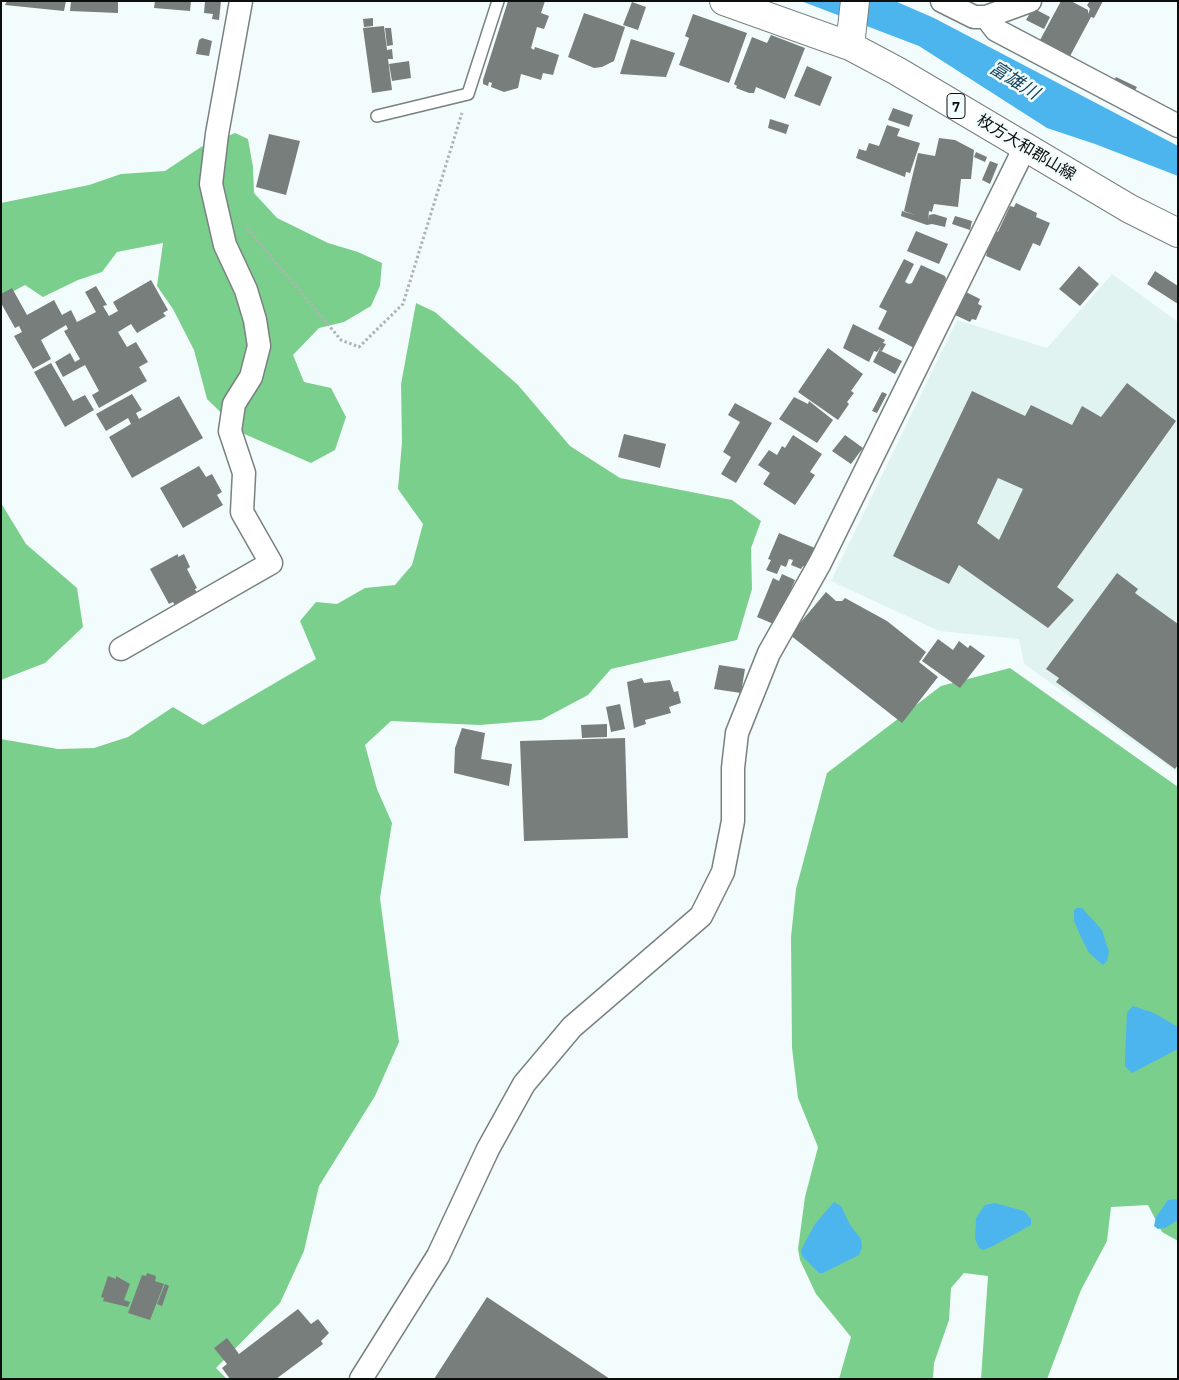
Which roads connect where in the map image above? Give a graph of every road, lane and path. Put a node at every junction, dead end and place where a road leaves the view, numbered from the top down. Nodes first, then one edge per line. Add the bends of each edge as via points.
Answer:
1 (241, 1) edge
2 (498, 1) edge
3 (724, 1) edge
4 (855, 1) edge
5 (942, 1) edge
6 (1030, 1) edge
7 (986, 17) junction
8 (850, 38) junction
9 (468, 94) junction
10 (377, 116) dead end
11 (1178, 126) edge
12 (1025, 146) junction
13 (217, 203) junction
14 (1178, 233) edge
15 (121, 649) dead end
16 (361, 1379) edge

1 - 13 street via 211,184
2 - 9 lane
3 - 8 main road, 枚方大和郡山線 / 7
4 - 8 main road
5 - 7 street via 974,16
6 - 7 street
7 - 11 street via 996,30
8 - 12 main road, 枚方大和郡山線 / 7 via 897,71
9 - 10 lane
9 - 13 path via 403,304 359,347 341,340 236,215
12 - 14 main road, 枚方大和郡山線 / 7 via 1130,209
12 - 16 street via 820,562 769,653 738,733 733,768 734,821 723,872 702,916 572,1027 524,1084 488,1149 438,1256
13 - 15 street via 225,245 246,290 255,320 258,346 251,377 234,404 230,431 244,473 242,512 271,562

